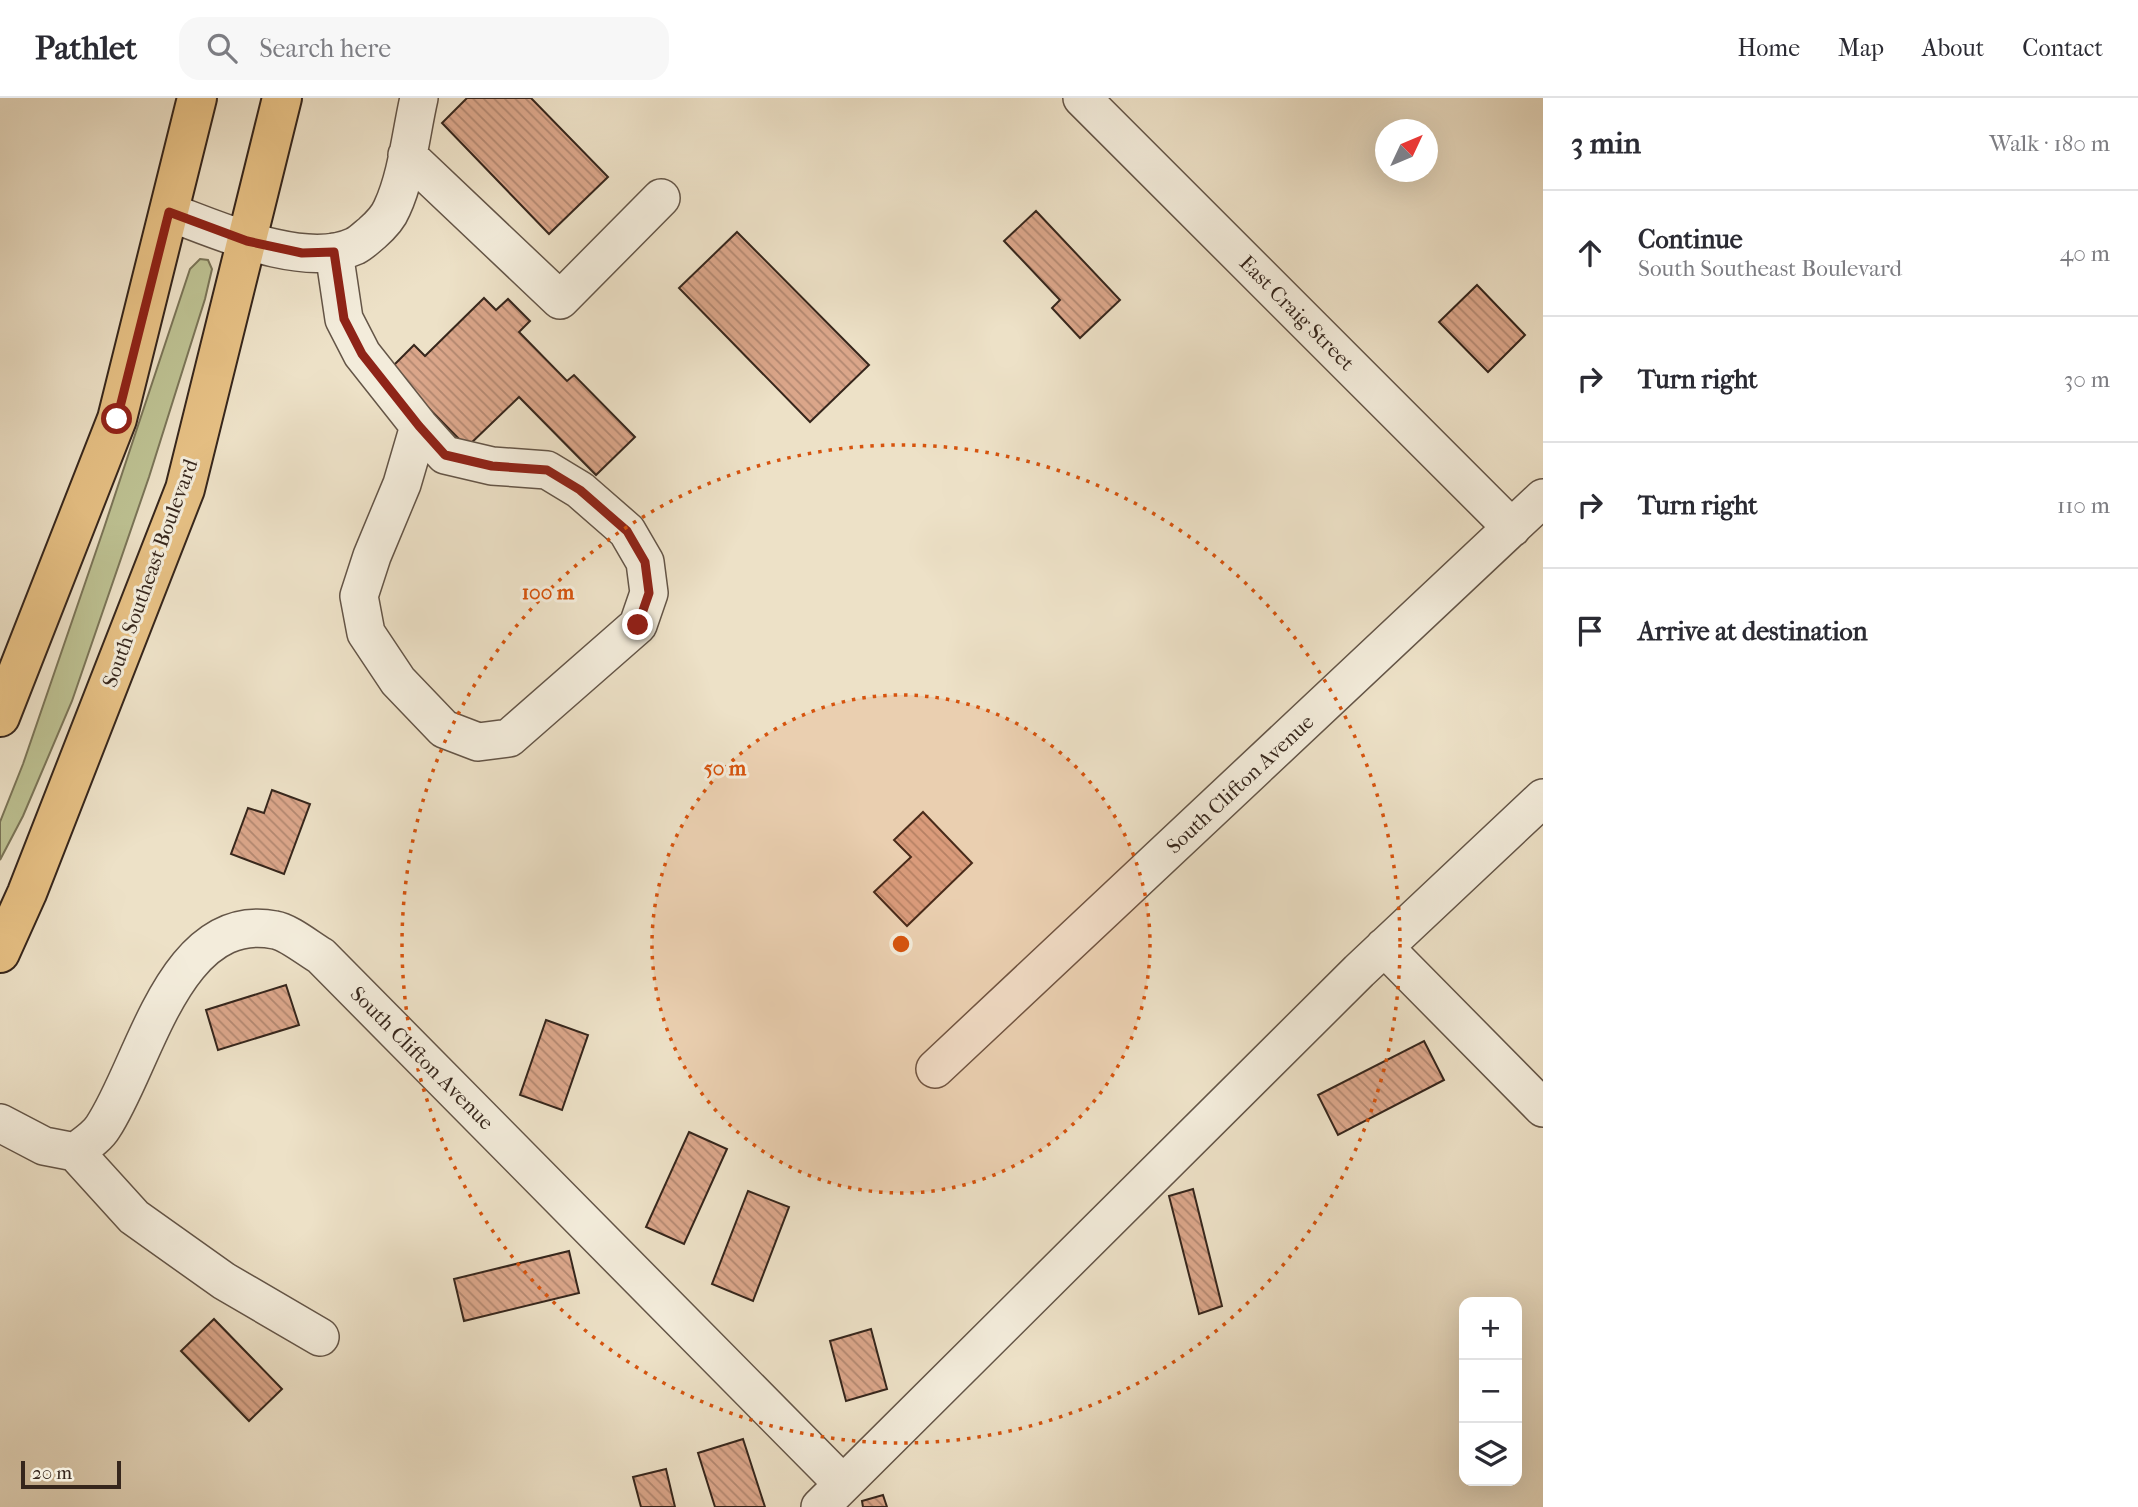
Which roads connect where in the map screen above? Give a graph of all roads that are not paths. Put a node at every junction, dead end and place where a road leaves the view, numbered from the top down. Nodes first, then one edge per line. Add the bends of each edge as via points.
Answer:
1 (197, 98) edge
2 (282, 98) edge
3 (419, 98) edge
4 (1082, 98) edge
5 (407, 155) junction
6 (661, 198) dead end
7 (169, 212) junction
8 (247, 241) junction
9 (334, 252) junction
10 (419, 426) junction
11 (1543, 498) edge
12 (1512, 528) junction
13 (0, 717) edge
14 (1543, 798) edge
15 (1384, 947) junction
16 (0, 953) edge
17 (935, 1069) dead end
18 (1543, 1108) edge
19 (0, 1122) edge
20 (75, 1152) junction
21 (320, 1338) dead end
22 (831, 1496) edge

1 - 7 main road
2 - 8 main road, South Southeast Boulevard
3 - 5 street
4 - 12 street, East Craig Street
5 - 6 street via 559,300
5 - 9 street via 392,209 381,225 356,245
7 - 8 street
7 - 13 main road via 117,419
8 - 9 street via 302,253
8 - 16 main road, South Southeast Boulevard via 185,489
9 - 10 street via 344,319 362,354
10 - 10 street via 445,455 492,466 547,470 580,490 627,531 645,562 649,593 638,625 509,738 478,742 444,729 398,681 366,633 359,596
11 - 12 street, South Clifton Avenue
12 - 17 street, South Clifton Avenue
14 - 15 street
15 - 18 street
15 - 22 street
19 - 20 street via 44,1146
20 - 21 street via 134,1217 224,1281
20 - 22 street, South Clifton Avenue via 102,1129 177,979 210,943 239,929 277,930 321,956

